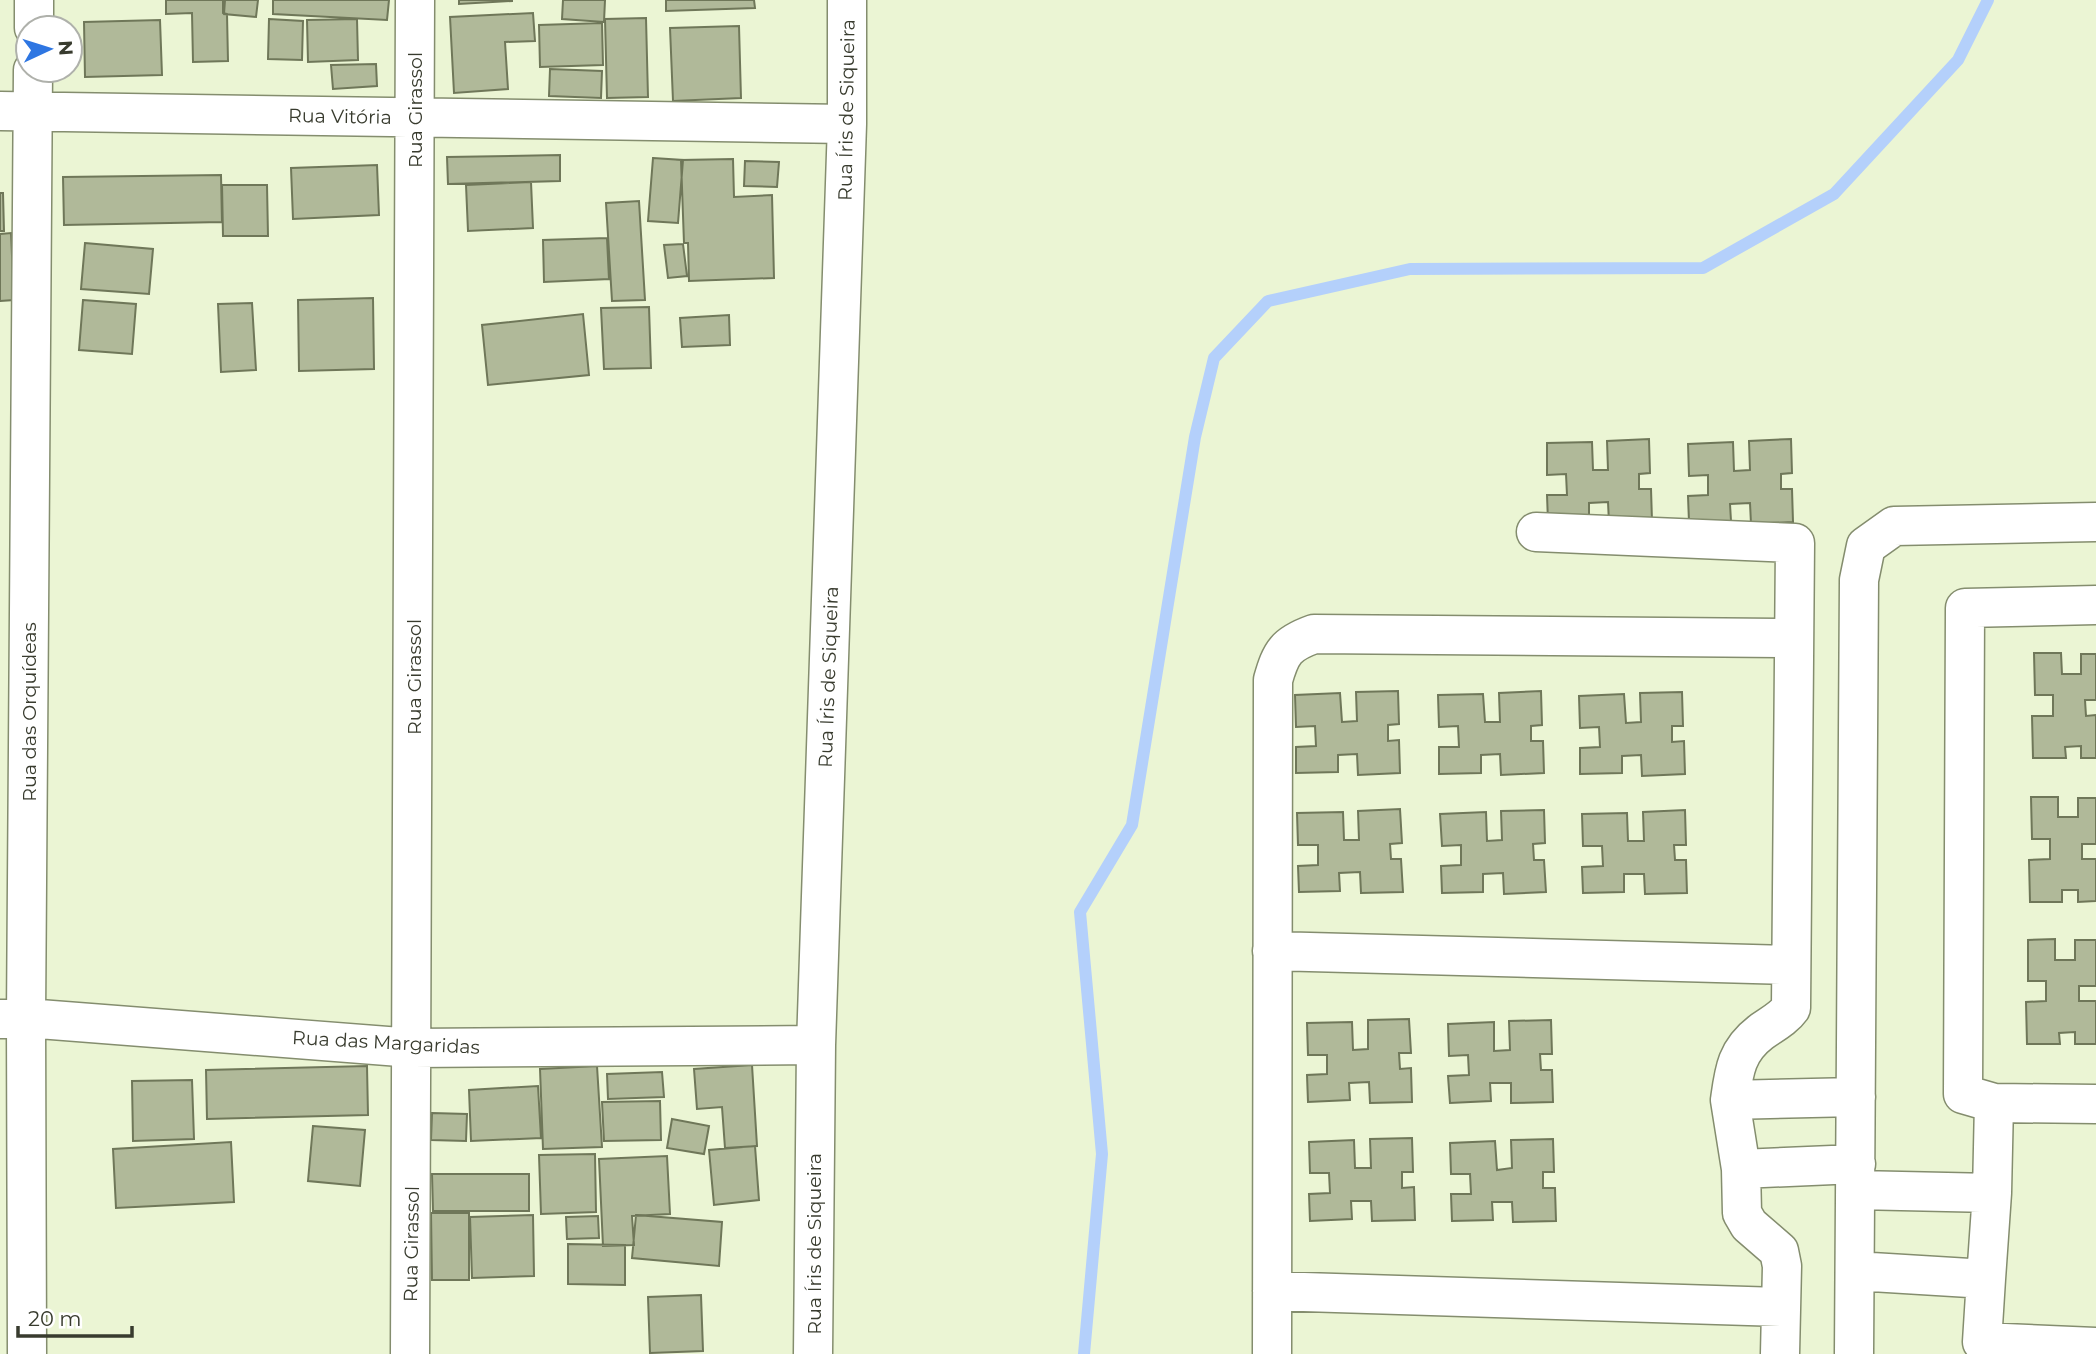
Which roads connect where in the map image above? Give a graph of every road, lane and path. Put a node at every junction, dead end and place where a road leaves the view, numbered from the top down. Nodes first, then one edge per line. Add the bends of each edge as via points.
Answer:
1 (415, 0) edge
2 (847, 0) edge
3 (28, 84) edge
4 (17, 111) edge
5 (415, 118) junction
6 (847, 124) junction
7 (2096, 522) edge
8 (1536, 532) dead end
9 (2096, 605) edge
10 (1794, 638) junction
11 (1272, 951) junction
12 (1791, 965) junction
13 (13, 1018) edge
14 (816, 1045) junction
15 (413, 1048) junction
16 (1856, 1097) junction
17 (1730, 1100) junction
18 (1994, 1103) junction
19 (2096, 1104) edge
20 (1741, 1169) junction
21 (1856, 1177) junction
22 (1992, 1194) junction
23 (1855, 1271) junction
24 (1986, 1279) junction
25 (1272, 1291) junction
26 (1781, 1307) junction
27 (2096, 1347) edge
28 (1980, 1348) edge
29 (27, 1354) edge
30 (410, 1354) edge
31 (813, 1354) edge
32 (1272, 1354) edge
33 (1780, 1354) edge
34 (1854, 1354) edge

1 - 5 street, Rua Girassol
2 - 6 street, Rua Íris de Siqueira
3 - 4 street, Rua das Orquídeas
4 - 5 street, Rua Vitória
4 - 13 street, Rua das Orquídeas
5 - 6 street, Rua Vitória
5 - 15 street, Rua Girassol
6 - 14 street, Rua Íris de Siqueira
7 - 16 street via 1894,526 1866,546 1859,580
8 - 10 street via 1795,543
9 - 18 street via 1965,608 1963,1094
10 - 11 street via 1314,634 1293,642 1279,658 1273,680
10 - 12 street
11 - 12 street
11 - 25 street
12 - 17 street via 1791,1008 1739,1054
13 - 15 street, Rua das Margaridas
13 - 29 street, Rua das Orquídeas
14 - 15 street, Rua das Margaridas
14 - 31 street, Rua Íris de Siqueira
15 - 30 street, Rua Girassol
16 - 17 street
16 - 21 street
17 - 20 street
18 - 19 street
18 - 22 street
20 - 21 street
20 - 26 street via 1742,1213 1779,1251
21 - 22 street
21 - 23 street
22 - 24 street
23 - 24 street
23 - 34 street
24 - 28 street
25 - 26 street
25 - 32 street
26 - 33 street
27 - 28 street

